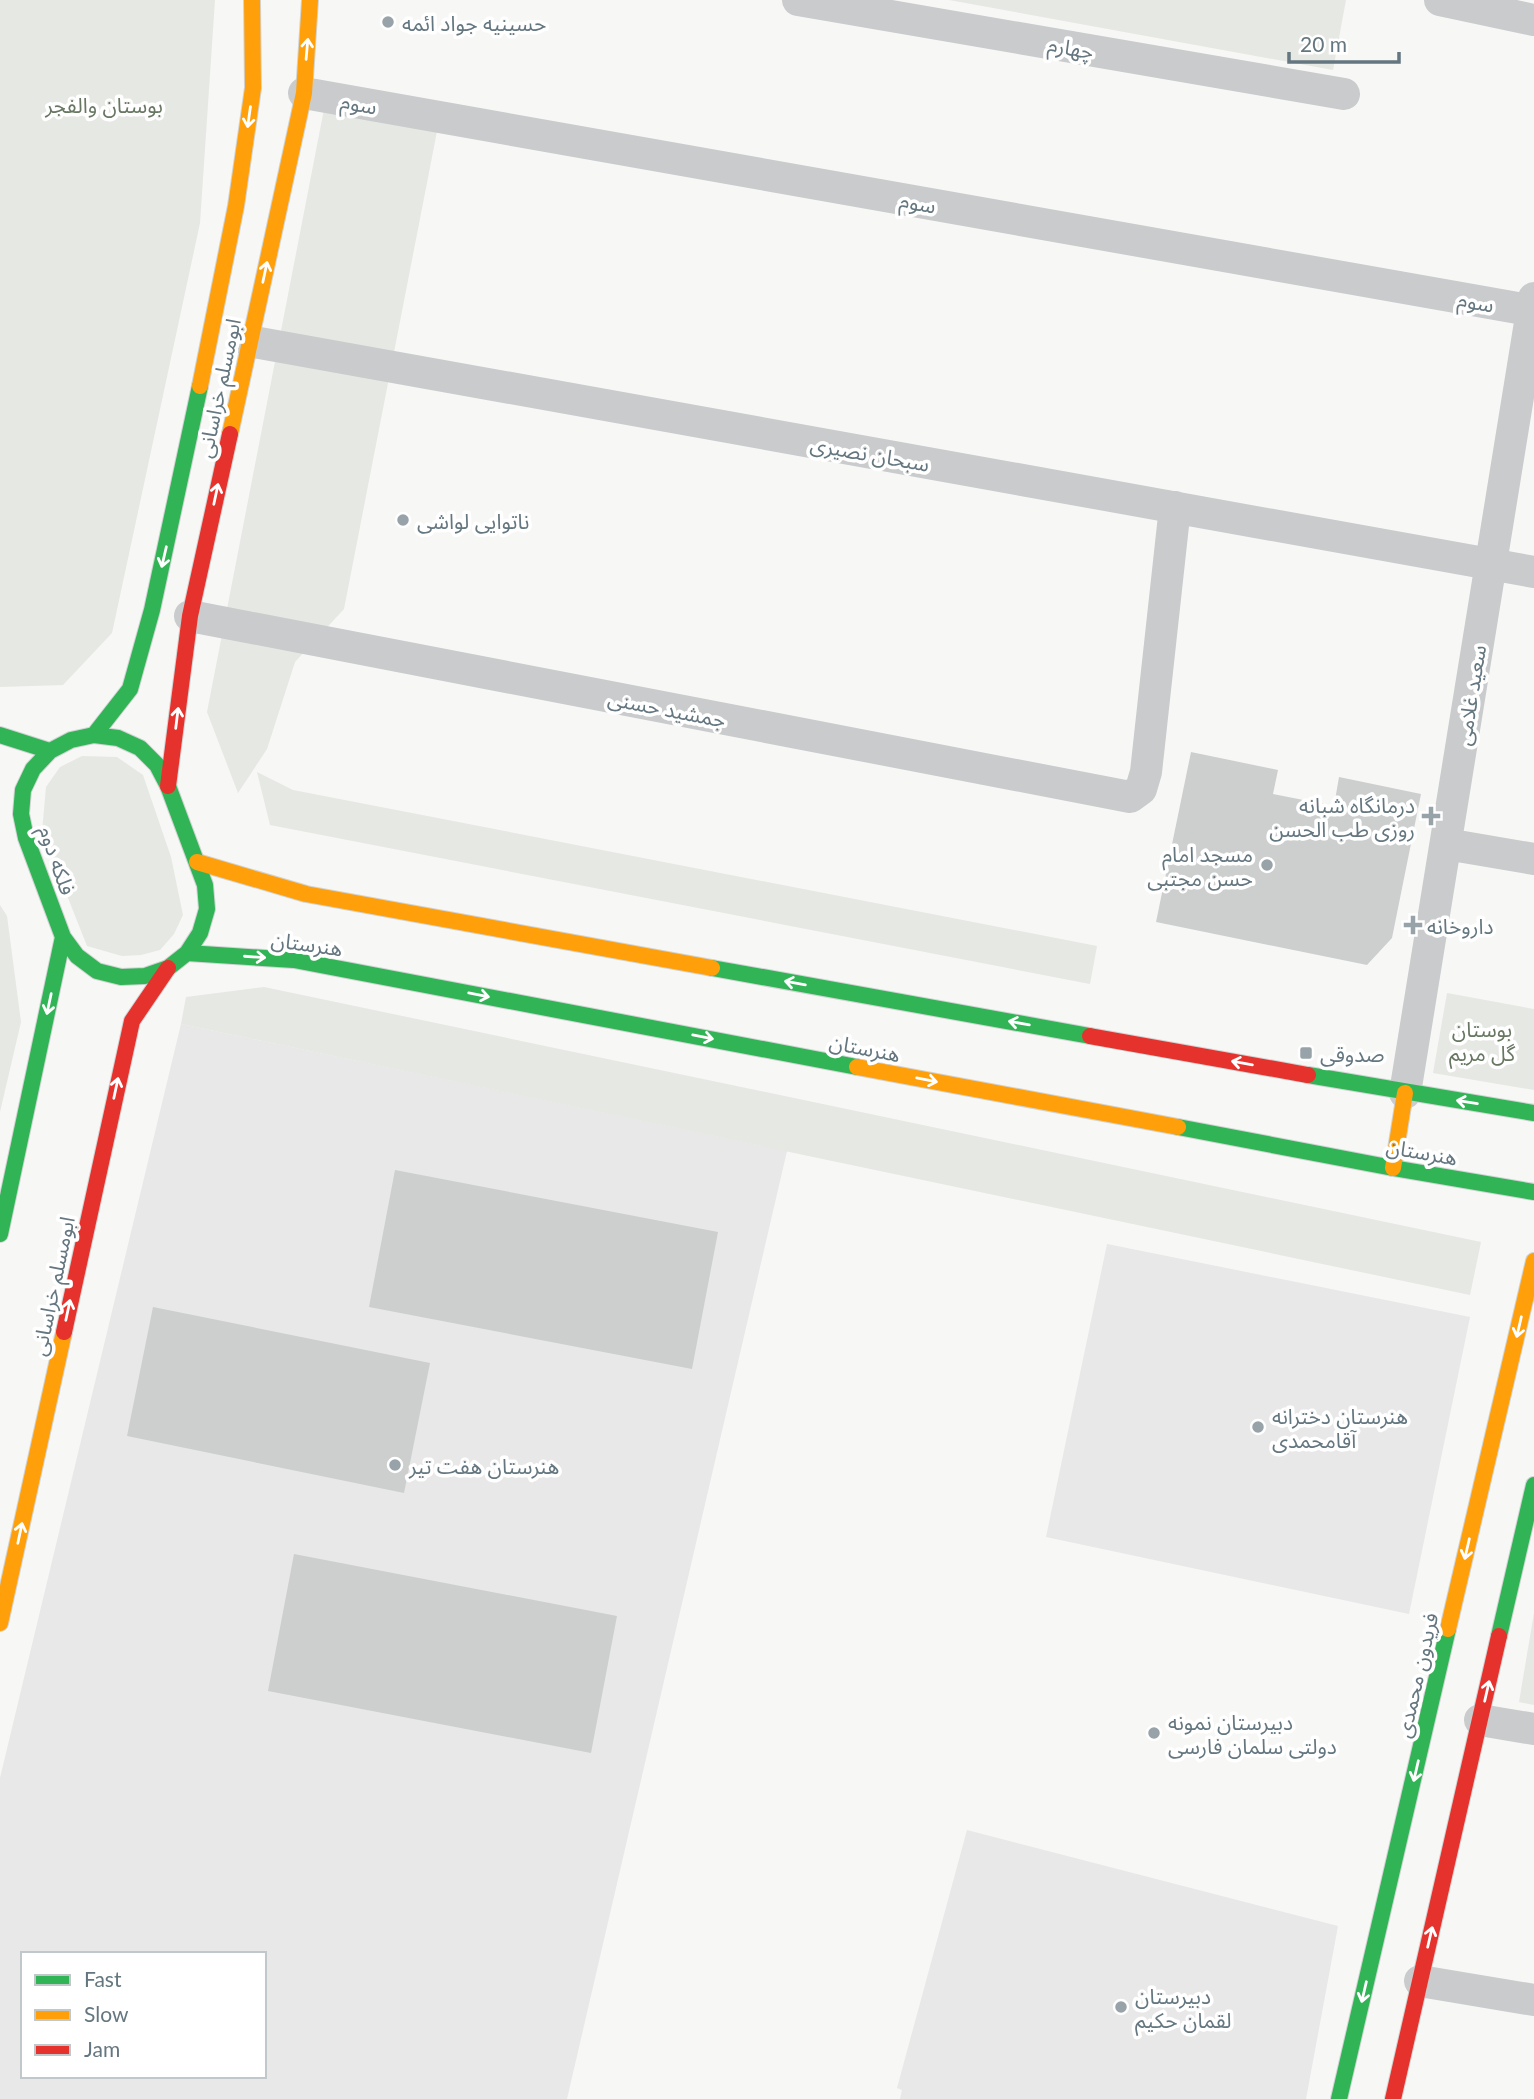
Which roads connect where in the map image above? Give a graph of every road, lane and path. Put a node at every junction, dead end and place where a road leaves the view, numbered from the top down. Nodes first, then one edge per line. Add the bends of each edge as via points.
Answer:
1 (252, 0) edge
2 (310, 0) edge
3 (798, 0) edge
4 (1440, 0) edge
5 (1534, 20) edge
6 (304, 93) junction
7 (1344, 94) dead end
8 (1533, 306) edge
9 (250, 341) junction
10 (1175, 508) junction
11 (1491, 565) junction
12 (1534, 572) edge
13 (190, 616) junction
14 (94, 735) junction
15 (0, 736) edge
16 (50, 751) junction
17 (168, 786) junction
18 (9, 825) dead end
19 (26, 838) junction
20 (1446, 844) junction
21 (1534, 859) edge
22 (197, 862) junction
23 (62, 937) junction
24 (187, 953) junction
25 (168, 968) junction
26 (1405, 1093) junction
27 (1534, 1113) edge
28 (1393, 1168) junction
29 (1534, 1192) edge
30 (0, 1234) edge
31 (1534, 1261) edge
32 (1534, 1485) edge
33 (0, 1623) edge
34 (1480, 1720) junction
35 (1534, 1730) edge
36 (1420, 1981) junction
37 (1534, 2000) edge
38 (1339, 2099) edge
39 (1393, 2099) edge

1 -> 14 main road, ابومسلم خراسانی via 253,88 236,206 177,497 130,689
6 -> 2 main road, ابومسلم خراسانی
3 - 7 street, چهارم
4 - 5 street
6 - 8 street, سوم
9 -> 6 main road, ابومسلم خراسانی
8 - 11 street, سعید غلامی
9 - 10 street, سبحان نصیری
13 -> 9 main road, ابومسلم خراسانی
10 - 11 street, سبحان نصیری
10 - 13 street, جمشید حسنی via 1146,772 1141,789 1130,797
11 - 12 street, سبحان نصیری
11 - 20 street, سعید غلامی
17 -> 13 main road, ابومسلم خراسانی
14 - 16 main road, فلکه دوم
14 - 17 main road, فلکه دوم via 118,738 140,748 157,765
15 - 16 main road
16 - 19 main road, فلکه دوم via 33,769 23,790
17 - 22 main road, فلکه دوم
18 - 19 main road
19 - 23 main road, فلکه دوم
20 - 21 street
20 - 26 street, سعید غلامی
22 - 24 main road, فلکه دوم via 207,909 200,933
26 -> 22 main road via 306,894
23 - 25 main road, فلکه دوم via 97,971 145,976
23 -> 30 main road
24 - 25 main road, فلکه دوم
24 -> 28 main road, هنرستان via 294,960
33 -> 25 main road, ابومسلم خراسانی via 132,1021
27 -> 26 main road
26 - 28 main road
28 - 29 main road, هنرستان
31 -> 38 main road, فریدون محمدی
34 -> 32 main road
34 - 35 street
36 -> 34 main road
36 - 37 street
36 - 39 main road

